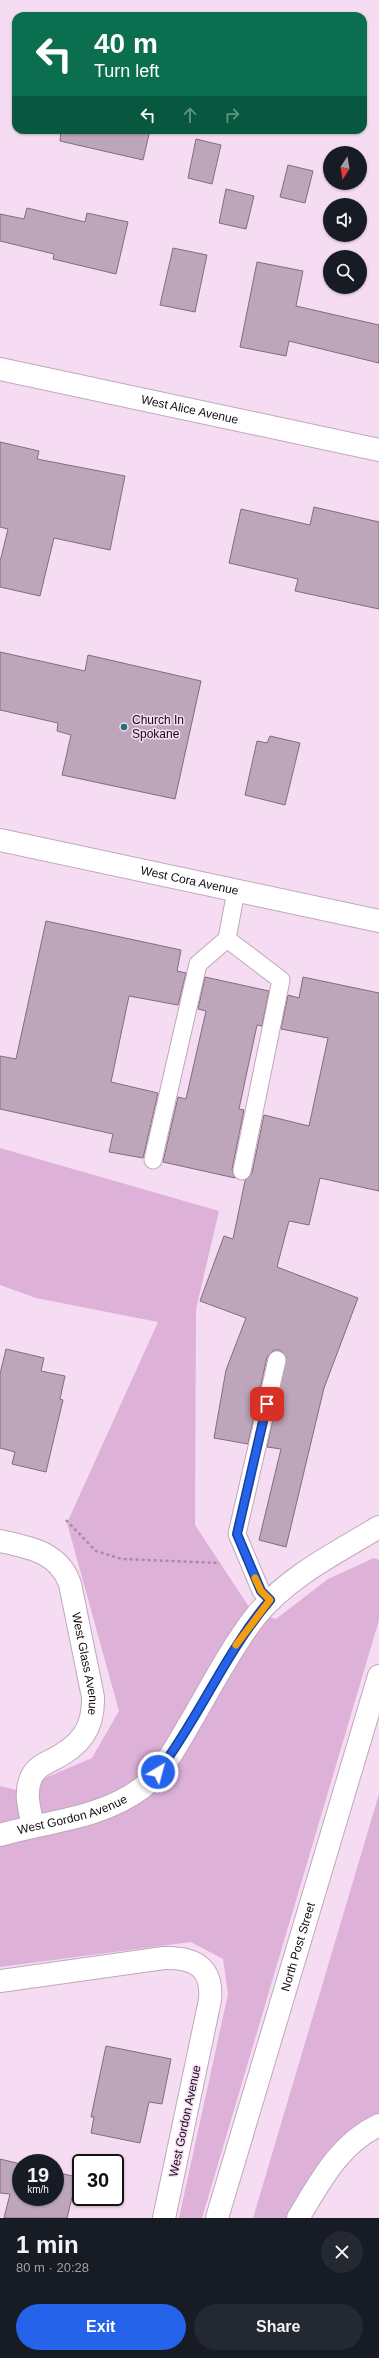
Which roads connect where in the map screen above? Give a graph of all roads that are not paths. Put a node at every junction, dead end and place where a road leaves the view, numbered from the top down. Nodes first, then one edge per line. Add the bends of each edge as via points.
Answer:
1 (0, 369) edge
2 (379, 450) edge
3 (0, 840) edge
4 (236, 891) junction
5 (379, 922) edge
6 (227, 939) junction
7 (153, 1160) dead end
8 (242, 1171) dead end
9 (277, 1360) dead end
10 (379, 1527) edge
11 (0, 1541) edge
12 (270, 1600) junction
13 (379, 1676) edge
14 (33, 1826) junction
15 (0, 1835) edge
16 (0, 1981) edge
17 (379, 2125) edge
18 (164, 2218) edge
19 (217, 2218) edge
20 (298, 2218) edge

1 - 2 street, West Alice Avenue
3 - 4 street, West Cora Avenue
4 - 5 street, West Cora Avenue
4 - 6 lane
6 - 7 lane via 198,964
6 - 8 lane via 281,980
9 - 12 lane via 237,1534 261,1591
10 - 12 street, West Gordon Avenue via 299,1576
11 - 14 street, West Glass Avenue via 44,1553 65,1572 70,1584 93,1697 88,1727 76,1746 40,1766 31,1777 28,1798
12 - 14 street, West Gordon Avenue via 239,1640 171,1755 158,1772 142,1787 111,1806 93,1813
13 - 19 street, North Post Street
14 - 15 street, West Gordon Avenue
16 - 18 street, West Gordon Avenue via 164,1958 189,1960 202,1968 210,1984 210,2000
17 - 20 street via 363,2133 341,2153

